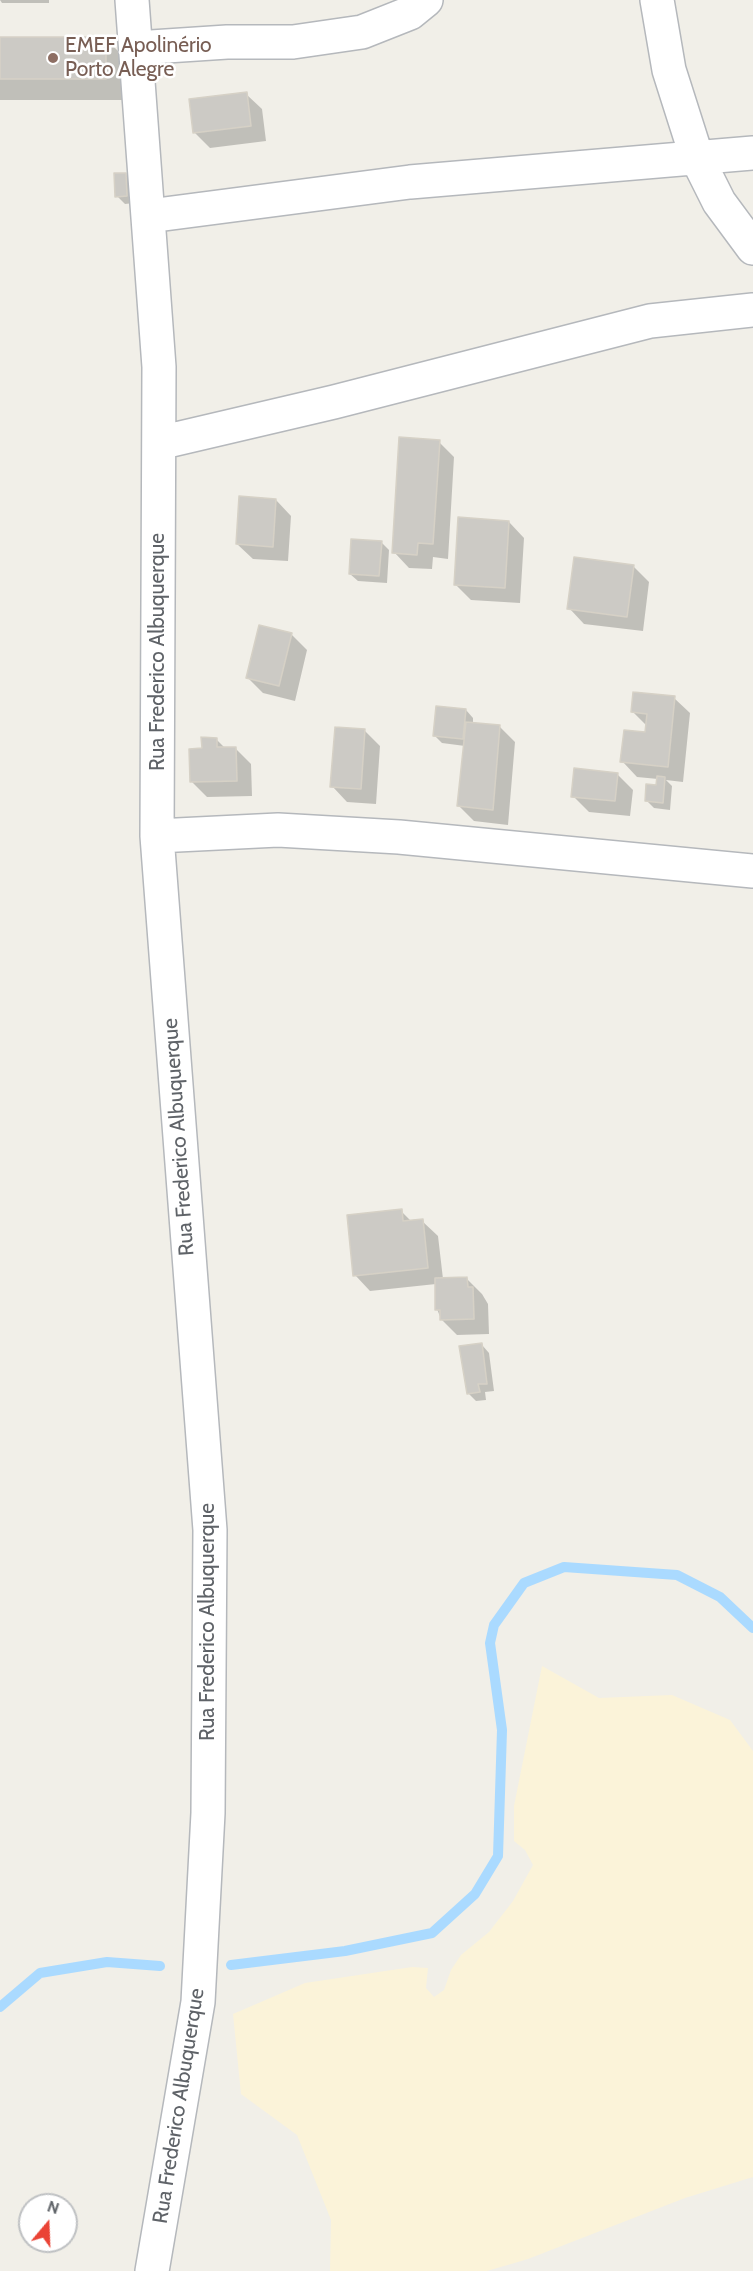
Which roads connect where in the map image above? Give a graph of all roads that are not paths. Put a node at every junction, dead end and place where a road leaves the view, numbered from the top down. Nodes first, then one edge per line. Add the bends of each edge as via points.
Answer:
1 (132, 0) edge
2 (426, 0) edge
3 (657, 0) edge
4 (136, 48) junction
5 (753, 153) edge
6 (697, 158) junction
7 (149, 216) junction
8 (753, 248) edge
9 (753, 310) edge
10 (159, 442) junction
11 (157, 836) junction
12 (753, 871) edge
13 (152, 2271) edge

1 - 4 street, Rua Frederico Albuquerque
2 - 4 street via 410,13 362,32 293,42
3 - 6 street via 669,70
4 - 7 street, Rua Frederico Albuquerque
5 - 6 street
6 - 7 street via 410,182
6 - 8 street via 719,201
7 - 10 street, Rua Frederico Albuquerque via 159,368
9 - 10 street via 650,321 334,402
10 - 11 street, Rua Frederico Albuquerque
11 - 12 street via 278,830 399,837
11 - 13 street, Rua Frederico Albuquerque via 210,1530 208,1813 198,2002

